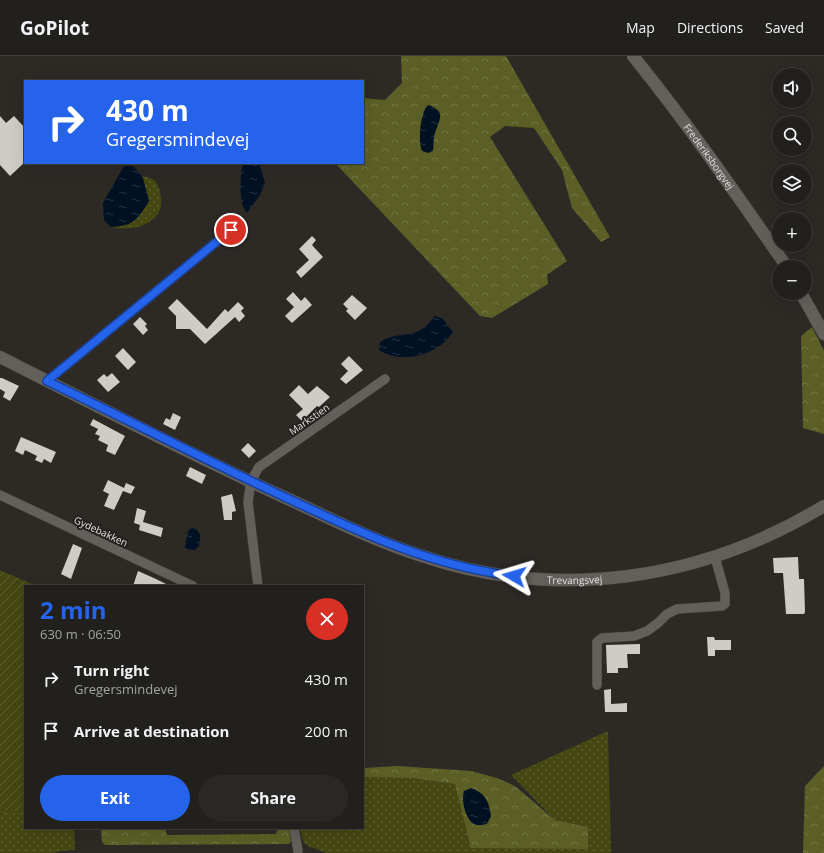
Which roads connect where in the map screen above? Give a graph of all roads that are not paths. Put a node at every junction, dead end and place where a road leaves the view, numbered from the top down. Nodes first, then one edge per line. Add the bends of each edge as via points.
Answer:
1 (632, 56) edge
2 (243, 230) dead end
3 (782, 260) edge
4 (805, 300) edge
5 (810, 300) edge
6 (824, 320) edge
7 (824, 334) edge
8 (0, 357) edge
9 (385, 379) dead end
10 (47, 381) junction
11 (251, 481) junction
12 (0, 495) edge
13 (824, 506) edge
14 (715, 557) junction
15 (191, 585) edge
16 (258, 585) edge
17 (597, 685) dead end
18 (294, 829) edge
19 (298, 851) dead end

1 - 3 street, Frederiksborgvej via 666,96
2 - 10 street via 231,230
4 - 7 street
5 - 6 street
8 - 10 street, Trevangsvej
9 - 11 street, Markstien via 259,466
10 - 11 street, Trevangsvej
11 - 14 street, Trevangsvej via 392,546 487,573 527,578 606,579 649,573
11 - 16 street via 248,502
12 - 15 street, Gydebakken
13 - 14 street, Trevangsvej via 766,537
14 - 17 street via 725,593 726,601 722,606 677,609 667,614 647,632 634,636 602,638 597,642
18 - 19 street

